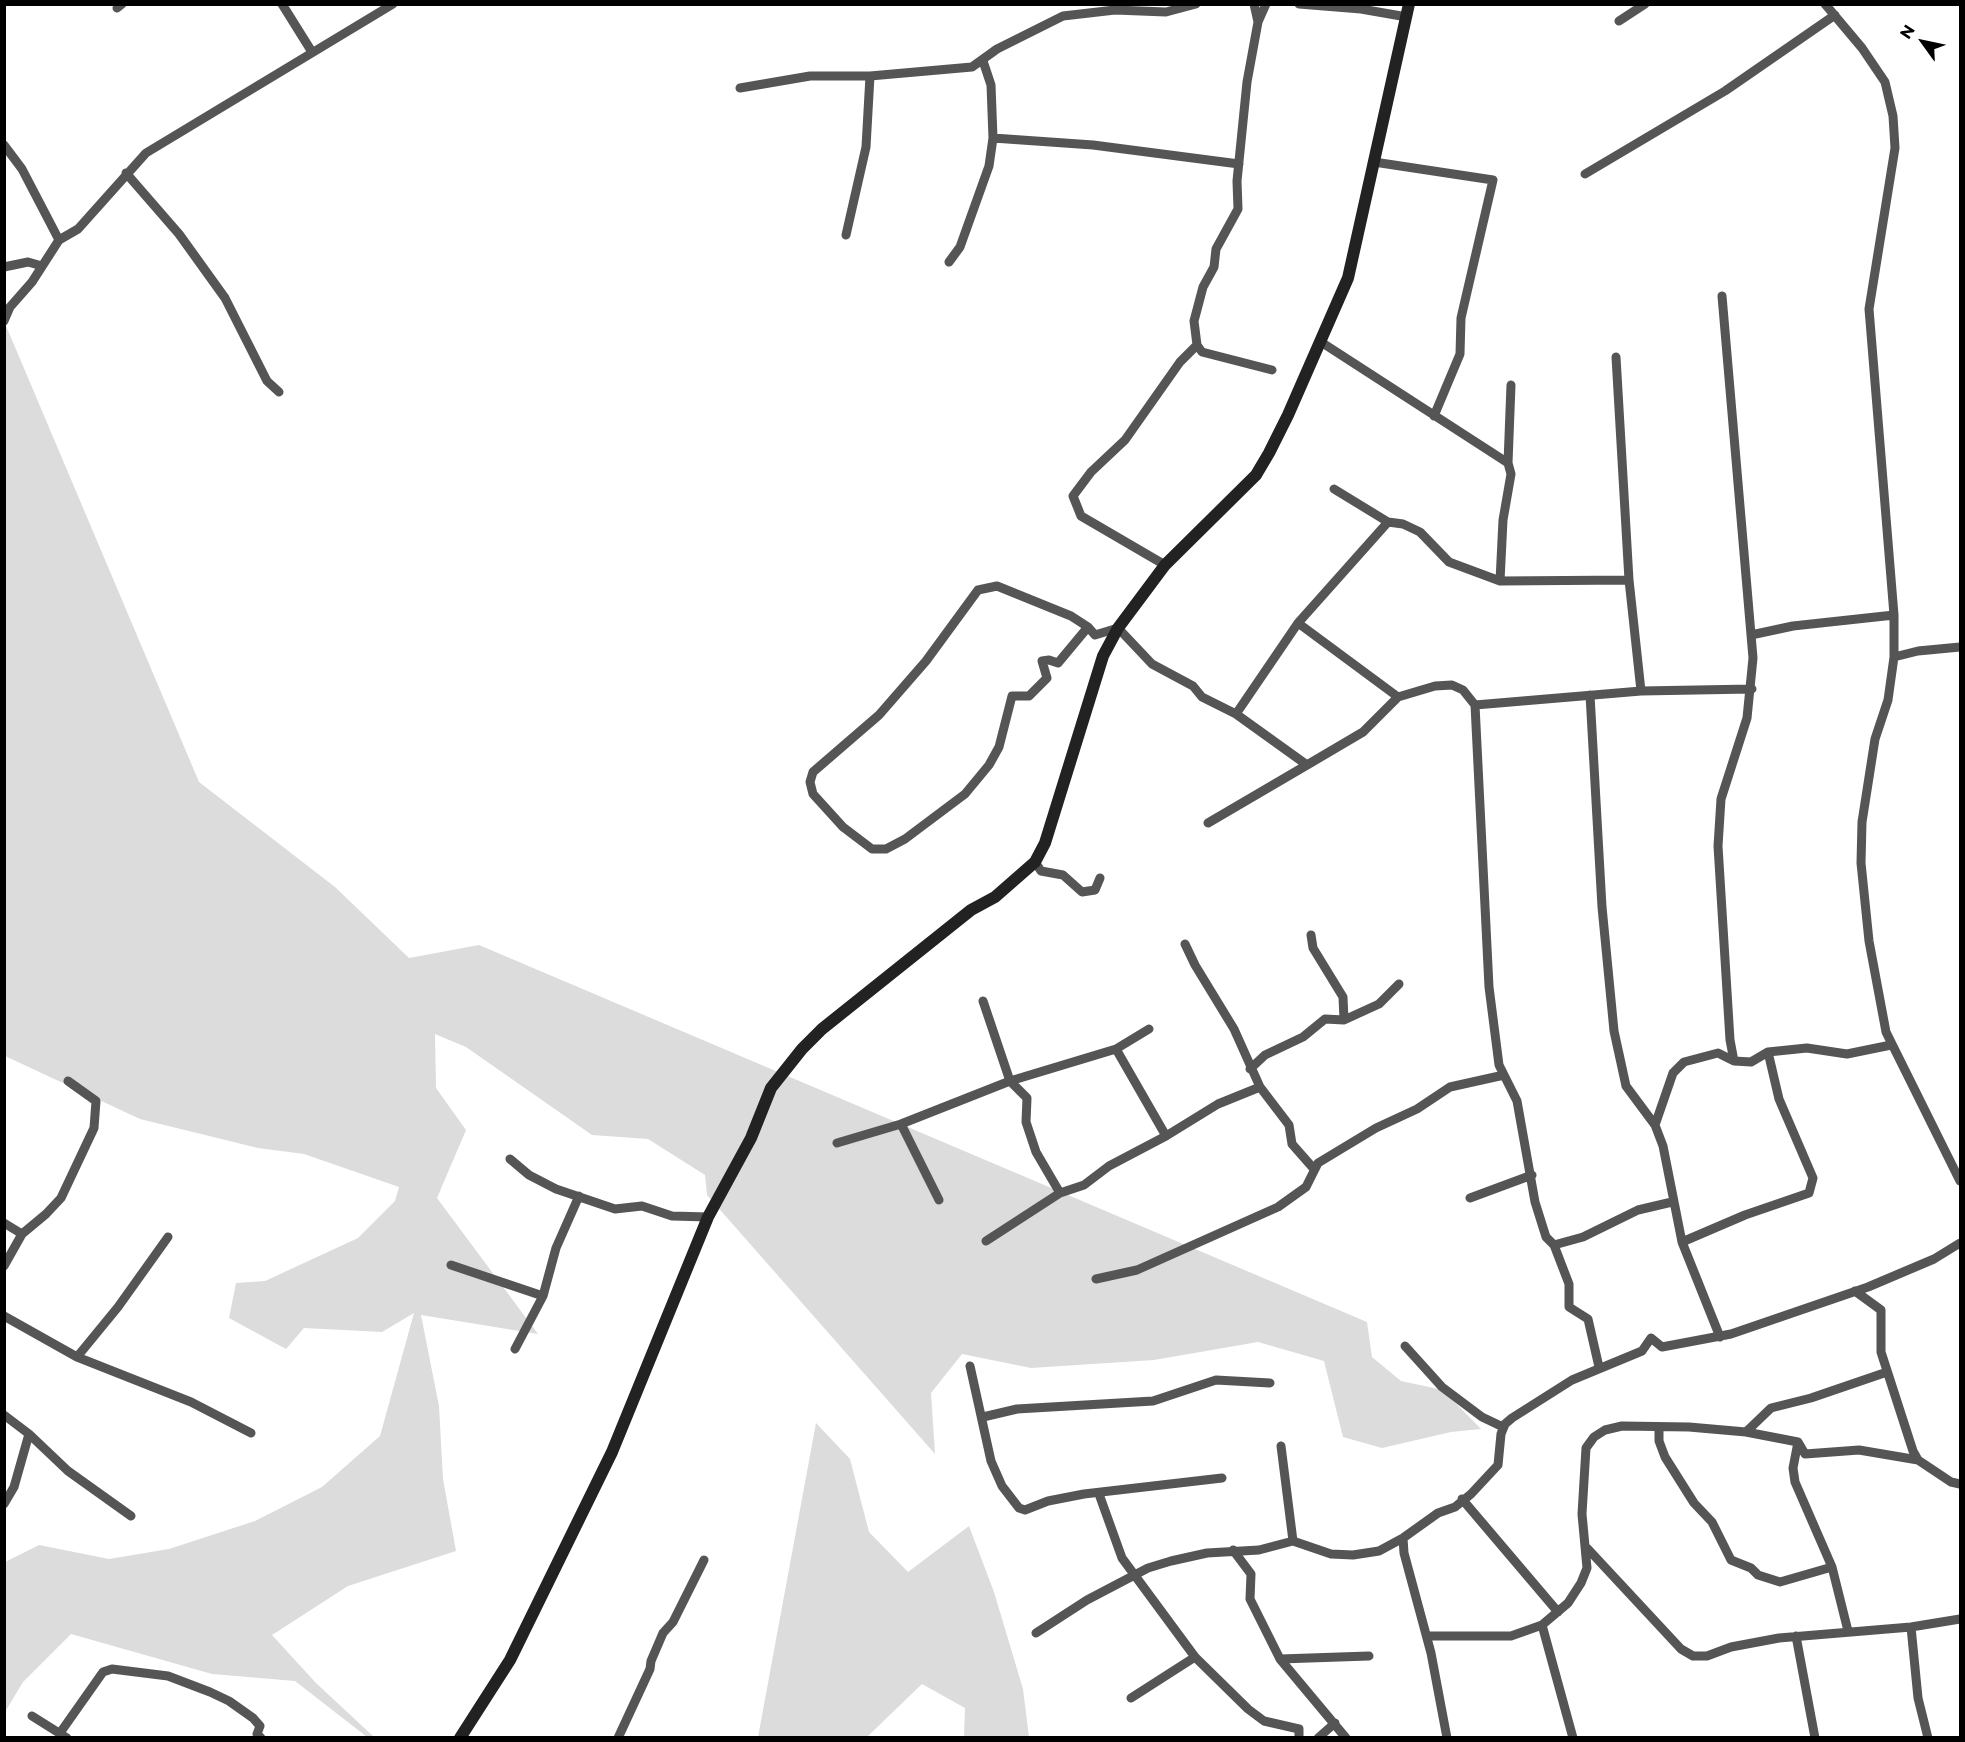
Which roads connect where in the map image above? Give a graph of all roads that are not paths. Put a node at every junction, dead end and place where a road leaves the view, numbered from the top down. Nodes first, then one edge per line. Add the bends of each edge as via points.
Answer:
1 (282, 4) edge
2 (393, 4) edge
3 (1196, 4) edge
4 (1254, 4) edge
5 (1266, 4) edge
6 (1299, 4) edge
7 (1645, 4) edge
8 (1825, 4) edge
9 (1141, 8) edge
10 (1408, 11) edge
11 (1835, 15) junction
12 (1619, 21) dead end
13 (1258, 22) junction
14 (312, 52) junction
15 (983, 61) junction
16 (870, 76) junction
17 (740, 88) dead end
18 (993, 138) junction
19 (4, 145) edge
20 (1374, 162) junction
21 (1239, 164) junction
22 (126, 173) junction
23 (1585, 174) dead end
24 (846, 235) dead end
25 (59, 240) junction
26 (949, 262) dead end
27 (42, 266) junction
28 (4, 267) edge
29 (1722, 296) dead end
30 (4, 321) edge
31 (1321, 342) junction
32 (1197, 345) junction
33 (1616, 357) dead end
34 (1272, 370) dead end
35 (1511, 385) dead end
36 (279, 392) dead end
37 (1434, 416) junction
38 (1508, 463) junction
39 (1334, 489) dead end
40 (1388, 522) junction
41 (1165, 565) junction
42 (1629, 580) junction
43 (1500, 581) junction
44 (1894, 615) junction
45 (1298, 623) junction
46 (1088, 627) junction
47 (1118, 628) junction
48 (1751, 634) junction
49 (1960, 647) edge
50 (1894, 657) junction
51 (1752, 689) junction
52 (1641, 691) junction
53 (1590, 695) junction
54 (1398, 697) junction
55 (1475, 705) junction
56 (1236, 714) junction
57 (1307, 765) junction
58 (1208, 823) dead end
59 (1035, 862) junction
60 (1100, 878) dead end
61 (1311, 935) dead end
62 (1185, 944) dead end
63 (1399, 984) dead end
64 (983, 1001) dead end
65 (1344, 1020) junction
66 (1149, 1029) dead end
67 (1891, 1045) junction
68 (1116, 1049) junction
69 (1768, 1052) junction
70 (1734, 1060) junction
71 (1250, 1069) junction
72 (1504, 1075) junction
73 (68, 1081) dead end
74 (1010, 1081) junction
75 (1260, 1087) junction
76 (1644, 1110) junction
77 (1662, 1110) junction
78 (901, 1124) junction
79 (1654, 1125) junction
80 (1166, 1136) junction
81 (837, 1143) dead end
82 (510, 1159) dead end
83 (1314, 1169) junction
84 (1532, 1175) junction
85 (1960, 1182) edge
86 (1060, 1193) junction
87 (579, 1196) junction
88 (1470, 1198) dead end
89 (939, 1200) dead end
90 (1672, 1202) junction
91 (708, 1217) junction
92 (4, 1223) edge
93 (22, 1234) junction
94 (168, 1237) dead end
95 (986, 1241) dead end
96 (1682, 1242) junction
97 (1960, 1243) edge
98 (1554, 1245) junction
99 (451, 1265) dead end
100 (4, 1266) edge
101 (1096, 1279) dead end
102 (1855, 1291) junction
103 (543, 1296) junction
104 (4, 1316) edge
105 (1720, 1336) junction
106 (1405, 1346) dead end
107 (515, 1349) dead end
108 (76, 1357) junction
109 (970, 1366) dead end
110 (1599, 1367) junction
111 (1887, 1372) junction
112 (1270, 1383) dead end
113 (4, 1415) edge
114 (983, 1417) junction
115 (1503, 1427) junction
116 (1659, 1427) junction
117 (1746, 1432) junction
118 (251, 1433) dead end
119 (29, 1434) junction
120 (1798, 1442) junction
121 (1281, 1446) dead end
122 (1918, 1460) junction
123 (1222, 1478) dead end
124 (1960, 1484) edge
125 (1100, 1494) junction
126 (1462, 1499) junction
127 (4, 1504) edge
128 (131, 1516) dead end
129 (1403, 1538) junction
130 (1293, 1541) junction
131 (1587, 1548) junction
132 (1383, 1549) junction
133 (1233, 1550) junction
134 (1404, 1553) junction
135 (704, 1560) dead end
136 (1832, 1567) junction
137 (1135, 1575) junction
138 (1558, 1612) junction
139 (1960, 1619) edge
140 (1542, 1625) junction
141 (1911, 1627) junction
142 (1848, 1631) junction
143 (1036, 1633) dead end
144 (1427, 1636) junction
145 (1796, 1636) junction
146 (1369, 1656) dead end
147 (1195, 1657) junction
148 (1280, 1659) junction
149 (1131, 1698) dead end
150 (32, 1716) dead end
151 (1335, 1723) junction
152 (64, 1735) edge
153 (261, 1737) edge
154 (460, 1737) edge
155 (620, 1737) edge
156 (1299, 1737) edge
157 (1318, 1737) edge
158 (1346, 1737) edge
159 (1448, 1737) edge
160 (1573, 1737) edge
161 (1815, 1737) edge
162 (1928, 1737) edge

1 - 14 street
2 - 14 street
3 - 9 street via 1166,12
4 - 13 street
5 - 13 street
6 - 10 street
7 - 12 street
8 - 11 street
9 - 15 street via 1063,16 997,49
10 - 20 main road
11 - 23 street via 1725,91
11 - 44 street via 1885,82 1893,116 1895,148 1869,309
13 - 21 street
14 - 22 street via 175,134 146,153
15 - 16 street via 972,67
15 - 18 street via 991,86
16 - 17 street via 810,76
16 - 24 street via 866,147
18 - 21 street via 1093,145
18 - 26 street via 987,177 960,247
19 - 25 street via 26,175
20 - 31 main road via 1348,278
20 - 37 street via 1493,180 1461,318 1460,354
21 - 32 street via 1238,209 1216,249 1214,267 1200,298 1194,321
22 - 25 street via 78,228
22 - 36 street via 225,298 267,381
25 - 27 street
27 - 28 street via 28,262
27 - 30 street via 10,307
29 - 48 street
31 - 37 street
31 - 41 main road via 1256,475
32 - 34 street via 1202,352
32 - 41 street via 1180,362 1125,440 1091,472 1073,496 1081,516
33 - 42 street
35 - 38 street
37 - 38 street
38 - 43 street via 1511,474 1503,520
39 - 40 street
40 - 43 street via 1420,532 1449,562
40 - 45 street
41 - 47 main road
42 - 43 street
42 - 52 street
44 - 48 street
44 - 50 street
45 - 54 street
45 - 56 street
46 - 46 street via 1071,616 997,586 978,591 926,661 879,715 813,772 813,794 843,827 872,849 886,849 905,839 965,794 999,747 1012,696 1029,696 1047,678 1042,661 1058,663
46 - 47 street via 1095,634
47 - 56 street via 1152,664
47 - 59 main road via 1103,656 1046,843
48 - 51 street
49 - 50 street
50 - 67 street via 1890,690 1875,739 1862,822 1861,862 1874,978
51 - 52 street
51 - 70 street via 1721,800 1718,846
52 - 53 street
53 - 55 street
53 - 76 street via 1602,907 1614,1031 1626,1086
54 - 55 street via 1452,685 1463,690
54 - 57 street via 1364,732
55 - 72 street via 1489,987 1497,1056
56 - 57 street
57 - 58 street
59 - 60 street via 1041,871 1063,875 1082,892 1095,890
59 - 91 main road via 822,1029 802,1049 771,1088 751,1138
61 - 65 street via 1313,948 1343,997
62 - 71 street via 1234,1029
63 - 65 street via 1379,1004
64 - 74 street
65 - 71 street via 1325,1019 1303,1037 1265,1055
66 - 68 street
67 - 69 street via 1847,1054 1807,1048
67 - 85 street
68 - 74 street
68 - 80 street
69 - 70 street via 1751,1062
69 - 96 street via 1779,1099 1813,1178 1809,1193
70 - 77 street via 1718,1053 1684,1062 1673,1073
71 - 75 street
72 - 83 street via 1450,1087 1417,1109 1376,1128
72 - 84 street via 1517,1101
73 - 93 street via 96,1101 94,1128 61,1198
74 - 78 street
74 - 86 street via 1027,1098 1026,1122 1036,1152
75 - 80 street via 1218,1104
75 - 83 street via 1289,1125 1292,1144
76 - 77 street
76 - 79 street
77 - 79 street
78 - 81 street
78 - 89 street
79 - 90 street via 1667,1165
80 - 86 street via 1109,1166 1084,1185
82 - 87 street via 529,1175
83 - 101 street via 1306,1187 1278,1207 1137,1270
84 - 88 street
84 - 98 street via 1535,1202 1546,1237
86 - 95 street
87 - 91 street via 615,1209 642,1206 672,1216
87 - 103 street via 556,1248
90 - 96 street
90 - 98 street via 1638,1210 1583,1237
91 - 154 main road via 612,1452 510,1660
92 - 93 street
93 - 100 street
94 - 108 street
96 - 105 street
97 - 102 street via 1934,1259
98 - 110 street via 1569,1284 1569,1307 1588,1319
99 - 103 street
102 - 105 street
102 - 111 street via 1881,1310 1881,1352
103 - 107 street
104 - 108 street
105 - 110 street via 1662,1347 1651,1338 1642,1351
106 - 115 street via 1449,1393 1482,1418
108 - 118 street via 191,1402
109 - 114 street
110 - 115 street via 1572,1380
111 - 117 street via 1772,1408
111 - 122 street
112 - 114 street via 1216,1380 1154,1401 1017,1409
113 - 119 street
114 - 125 street via 991,1461 1019,1508
115 - 126 street via 1497,1465 1472,1494
116 - 117 street
116 - 131 street via 1622,1426 1605,1430 1586,1448 1582,1514
116 - 136 street via 1665,1457 1694,1503 1712,1522 1731,1560 1780,1582
117 - 120 street
119 - 127 street via 14,1487
119 - 128 street via 68,1471
120 - 122 street via 1805,1454 1859,1450
120 - 136 street via 1793,1468 1795,1482
121 - 130 street
122 - 124 street
123 - 125 street
125 - 137 street via 1113,1538
126 - 129 street
126 - 138 street
129 - 132 street
129 - 134 street
130 - 132 street via 1331,1554 1368,1554
130 - 133 street via 1259,1550
131 - 138 street via 1587,1568 1581,1583
131 - 145 street via 1681,1649 1693,1656
132 - 134 street
133 - 137 street via 1171,1561
133 - 148 street via 1251,1574 1250,1599
134 - 144 street
135 - 155 street via 673,1622 663,1633
136 - 142 street
137 - 143 street
137 - 147 street
138 - 140 street
139 - 141 street
140 - 144 street via 1511,1636
140 - 160 street
141 - 142 street
141 - 162 street via 1918,1698
142 - 145 street
144 - 159 street
145 - 161 street
146 - 148 street
147 - 149 street
147 - 156 street via 1248,1709 1264,1721 1299,1729
148 - 151 street
150 - 152 street
151 - 157 street
151 - 158 street
152 - 153 street via 103,1672 112,1669 168,1676 210,1692 252,1718 260,1726 257,1734

